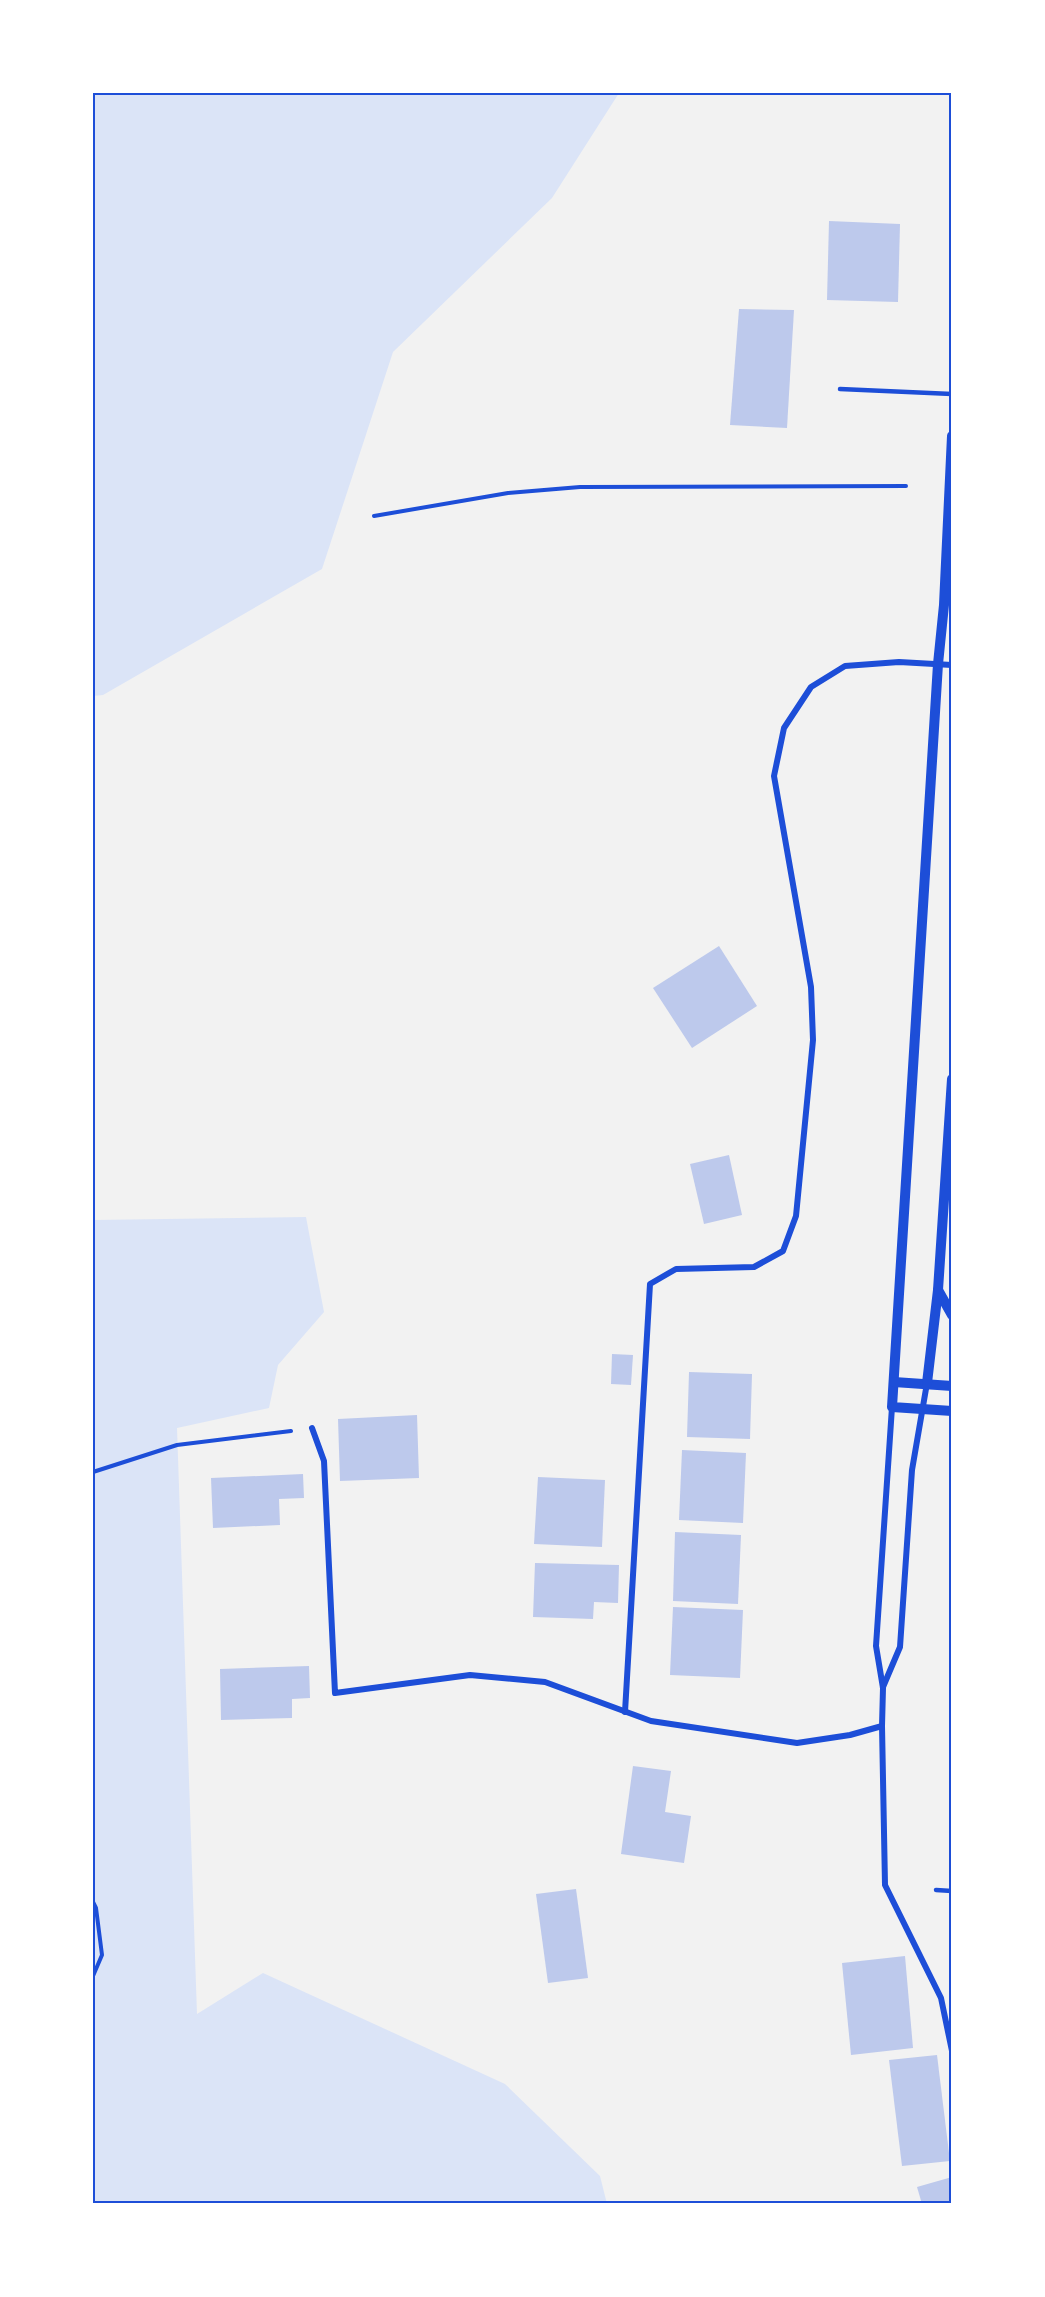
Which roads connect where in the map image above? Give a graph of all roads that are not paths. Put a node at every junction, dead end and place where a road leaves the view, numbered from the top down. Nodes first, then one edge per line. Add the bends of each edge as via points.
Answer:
1 (840, 389) dead end
2 (952, 394) edge
3 (952, 436) edge
4 (938, 664) junction
5 (952, 665) edge
6 (952, 1079) edge
7 (938, 1290) junction
8 (952, 1315) edge
9 (894, 1382) junction
10 (927, 1383) junction
11 (952, 1386) edge
12 (892, 1407) junction
13 (924, 1408) junction
14 (952, 1410) edge
15 (312, 1428) road end
16 (883, 1688) junction
17 (625, 1712) junction
18 (882, 1726) junction
19 (936, 1890) dead end
20 (952, 1891) edge
21 (952, 2051) edge

1 - 2 lane
3 - 4 street
4 - 5 street
4 - 9 street
4 - 17 street via 845,666 811,687 784,728 774,776 811,987 813,1040 796,1216 783,1251 754,1267 676,1269 650,1284
6 - 7 street
7 - 8 street
7 - 10 street
9 - 10 street
9 - 12 street
10 - 11 street
10 - 13 street
12 - 13 street
12 - 16 street via 876,1646
13 - 14 street
13 - 16 street via 912,1470 900,1647
15 - 17 street via 324,1461 335,1694 470,1675 545,1682
16 - 18 street
17 - 18 street via 651,1721 797,1743
18 - 21 street via 885,1885 941,1998
19 - 20 lane

